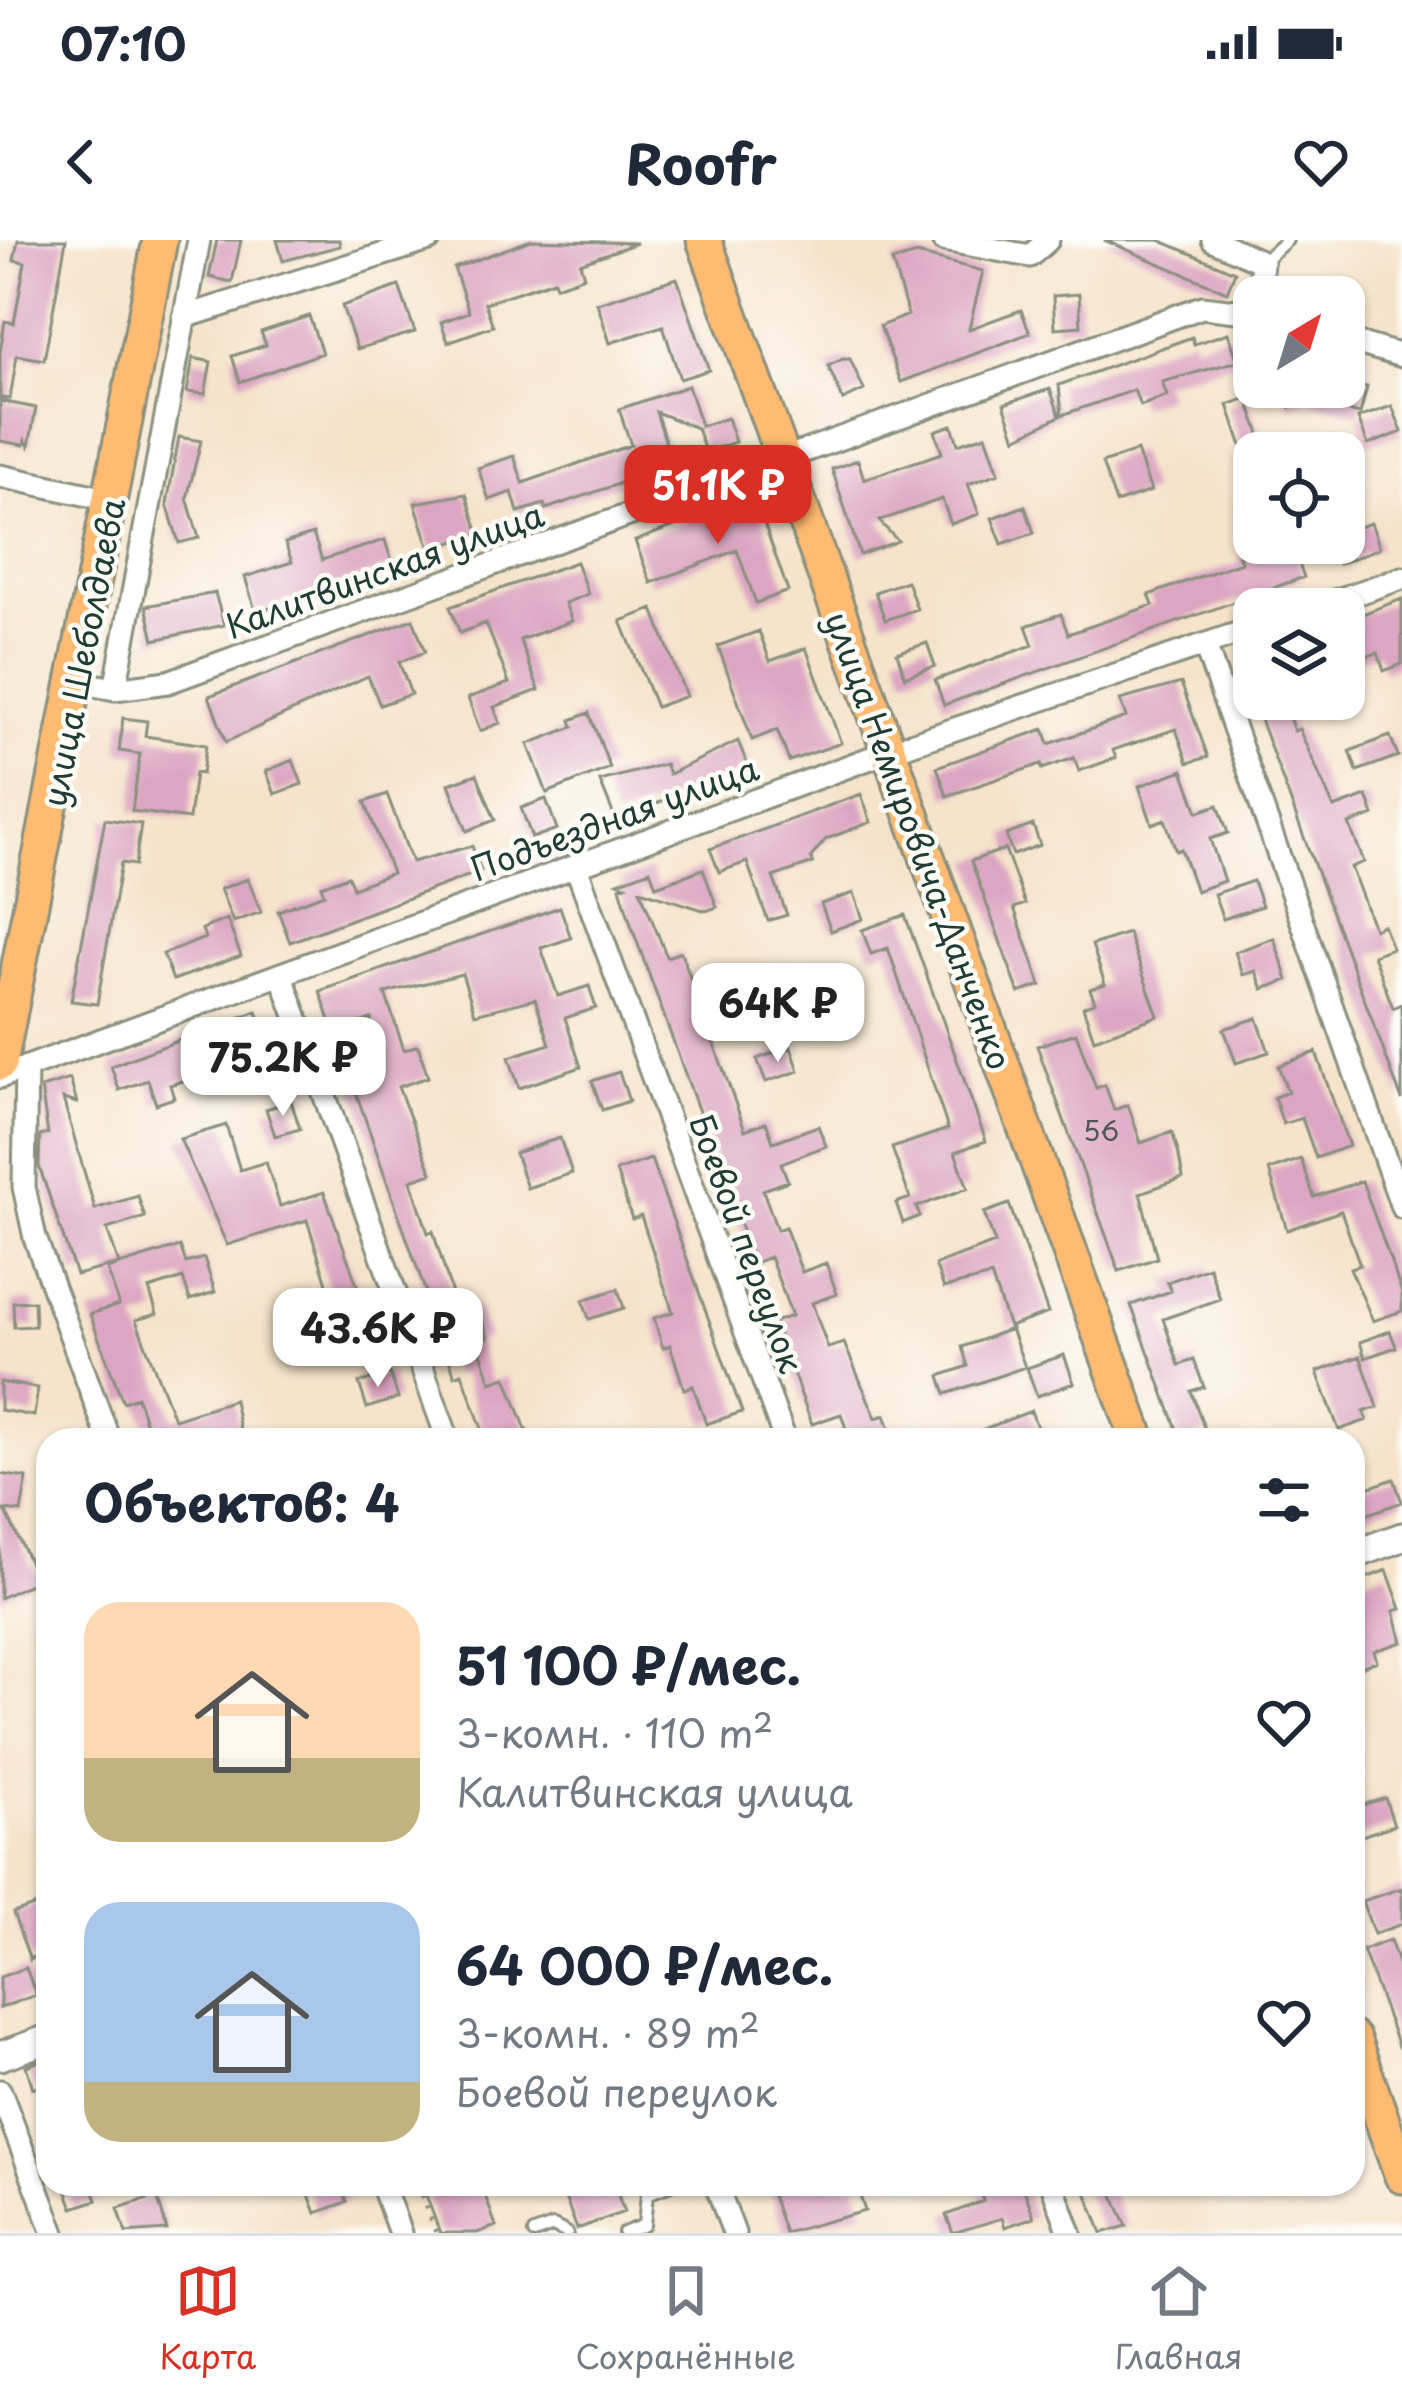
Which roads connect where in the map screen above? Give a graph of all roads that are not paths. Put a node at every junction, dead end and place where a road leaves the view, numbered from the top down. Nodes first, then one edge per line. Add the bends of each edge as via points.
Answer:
1 (160, 240) edge
2 (199, 240) edge
3 (429, 240) edge
4 (704, 240) edge
5 (943, 240) edge
6 (1048, 240) edge
7 (1214, 240) edge
8 (1287, 240) edge
9 (1262, 262) junction
10 (1261, 276) edge
11 (1233, 311) edge
12 (184, 317) junction
13 (1365, 345) edge
14 (1402, 356) edge
15 (782, 461) junction
16 (0, 476) edge
17 (112, 500) junction
18 (1402, 578) edge
19 (1365, 590) edge
20 (1233, 635) edge
21 (1205, 645) junction
22 (76, 682) junction
23 (115, 689) junction
24 (887, 752) junction
25 (576, 866) junction
26 (281, 974) junction
27 (13, 1065) edge
28 (0, 1077) edge
29 (1402, 1207) edge
30 (105, 1428) edge
31 (444, 1428) edge
32 (780, 1428) edge
33 (1134, 1428) edge
34 (1402, 1537) edge
35 (1365, 1551) edge
36 (36, 2043) edge
37 (0, 2056) edge
38 (1365, 2073) edge
39 (0, 2091) edge
40 (1402, 2176) edge
41 (36, 2186) edge
42 (40, 2196) edge
43 (386, 2196) edge
44 (647, 2196) edge
45 (720, 2196) edge
46 (1056, 2196) edge
47 (54, 2233) edge
48 (400, 2233) edge
49 (534, 2233) edge
50 (567, 2233) edge
51 (624, 2233) edge
52 (734, 2233) edge
53 (1070, 2233) edge

1 - 17 main road, улица Шеболдаева
2 - 12 street
3 - 12 street
4 - 15 main road, улица Немировича-Данченко
5 - 6 street via 1030,256
7 - 9 street
8 - 9 lane
9 - 10 street
11 - 15 street, Калитвинская улица via 1202,307
12 - 23 street
13 - 14 street
15 - 23 street, Калитвинская улица via 168,682
15 - 24 main road, улица Немировича-Данченко
16 - 17 street
17 - 22 main road, улица Шеболдаева
18 - 19 street
20 - 21 street, Подъездная улица
21 - 24 street, Подъездная улица
21 - 29 street
22 - 23 street, Калитвинская улица
22 - 27 main road, улица Шеболдаева
24 - 25 street, Подъездная улица
24 - 33 main road, улица Немировича-Данченко
25 - 26 street, Подъездная улица
25 - 32 street, Боевой переулок
26 - 27 street, Подъездная улица
26 - 31 street
27 - 28 street, Подъездная улица
27 - 30 street via 35,1238
34 - 35 street
36 - 37 street
38 - 40 main road
39 - 41 street
42 - 47 street
43 - 48 street
44 - 51 lane via 644,2225
45 - 52 street
46 - 53 street
49 - 50 lane via 553,2226

